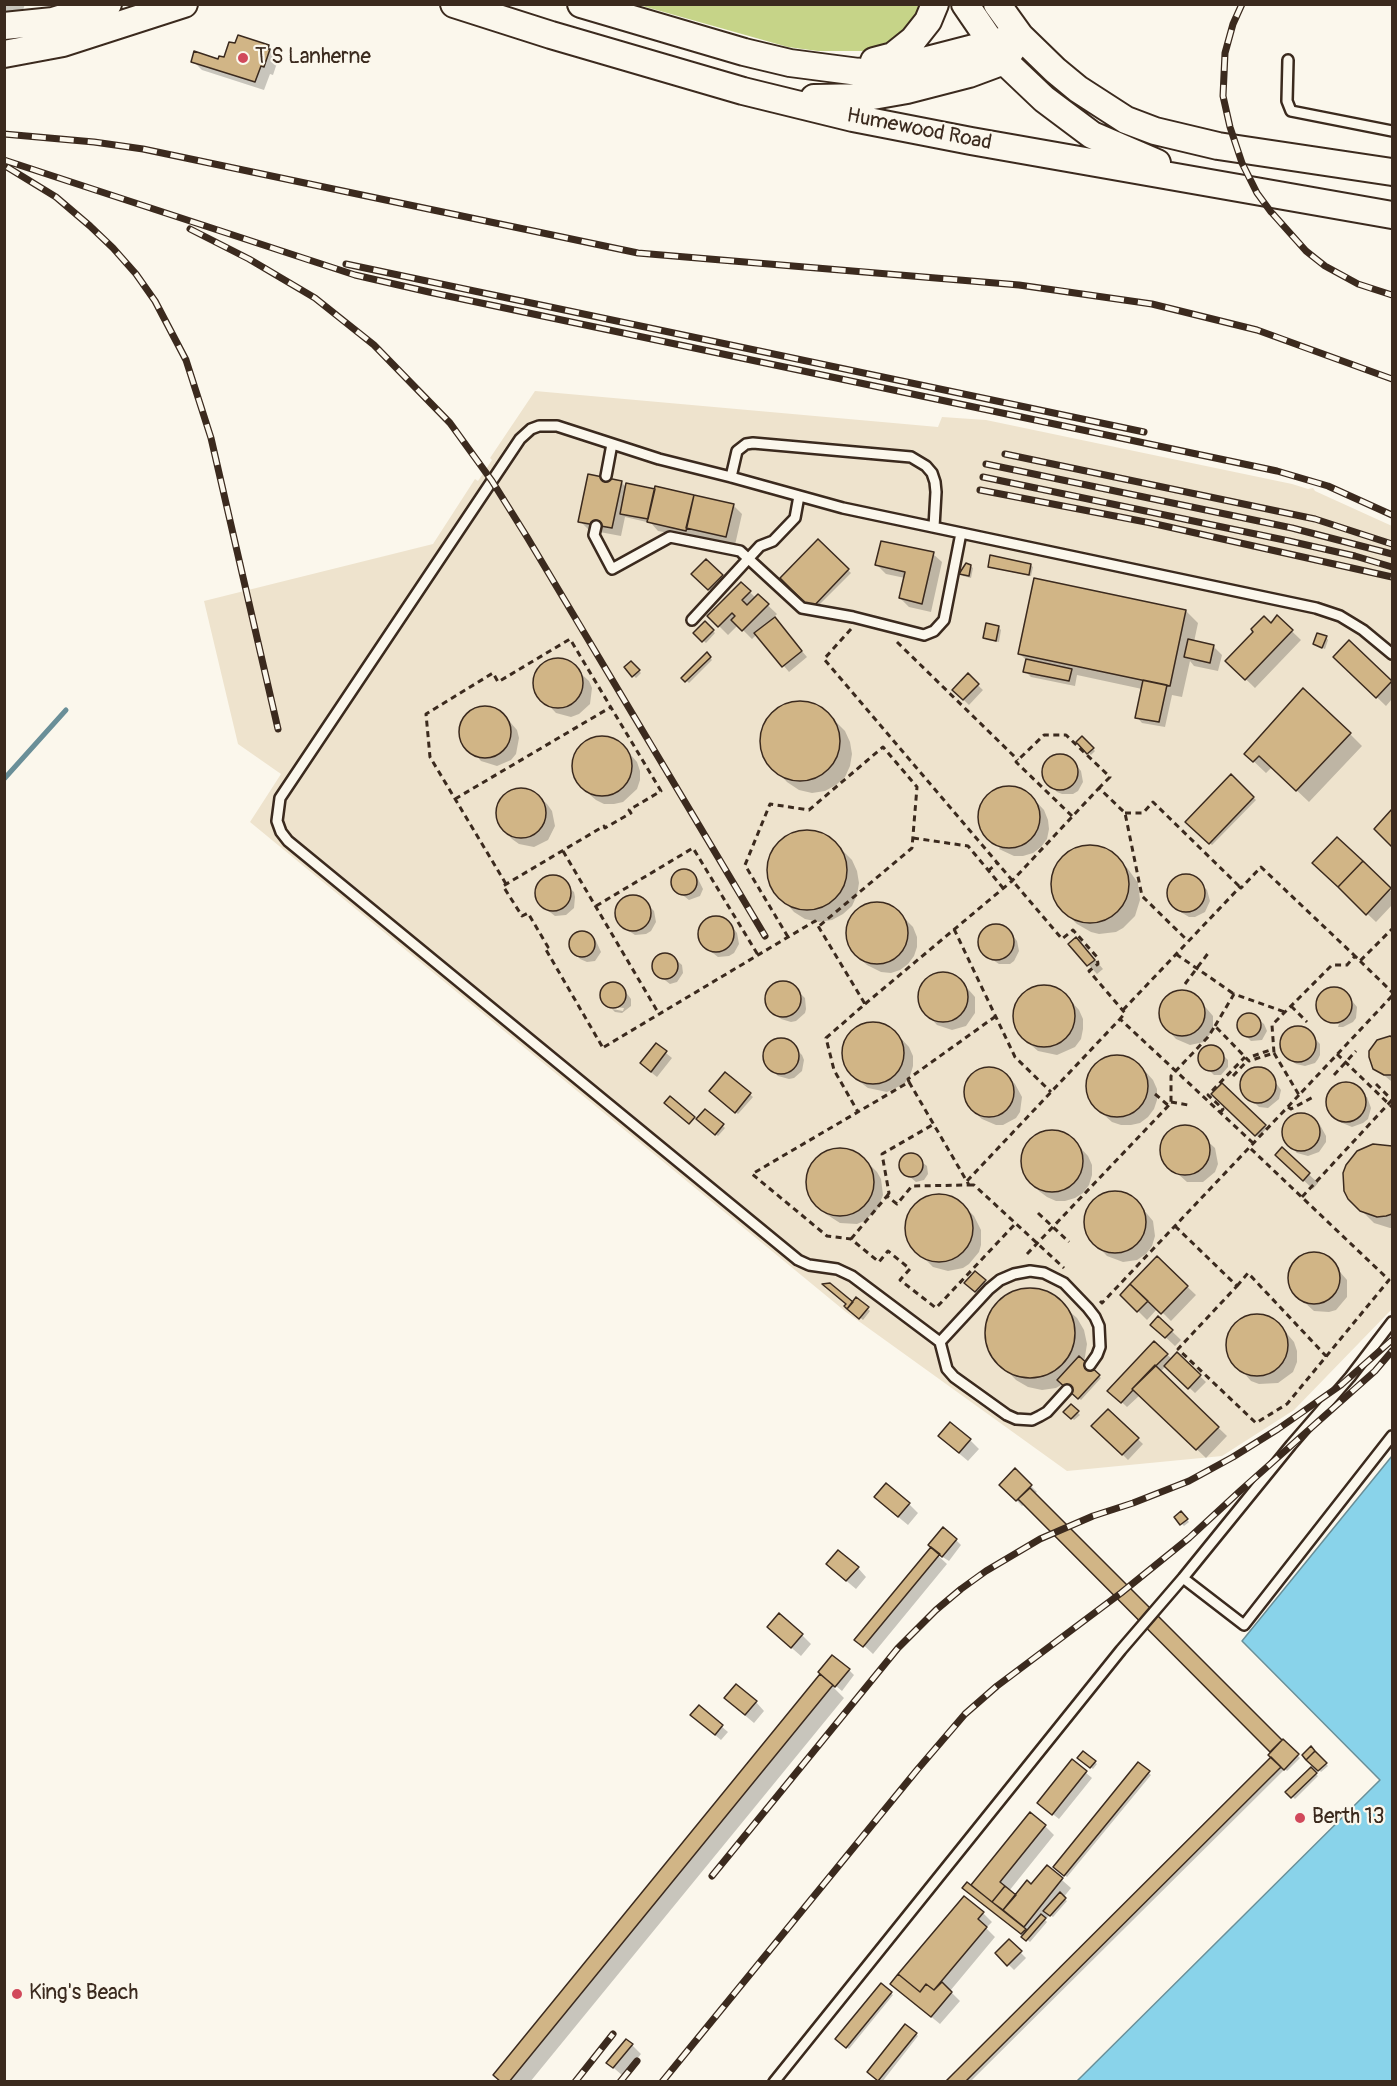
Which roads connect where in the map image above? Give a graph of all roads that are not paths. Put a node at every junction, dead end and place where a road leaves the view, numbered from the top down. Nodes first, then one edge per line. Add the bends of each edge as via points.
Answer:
1 (108, 4) edge
2 (184, 4) edge
3 (454, 4) edge
4 (581, 4) edge
5 (935, 4) edge
6 (965, 4) edge
7 (998, 4) edge
8 (4, 26) edge
9 (1020, 36) junction
10 (998, 52) junction
11 (4, 54) edge
12 (1288, 60) dead end
13 (836, 70) junction
14 (743, 91) junction
15 (1392, 131) edge
16 (1392, 172) edge
17 (1236, 188) junction
18 (1392, 215) edge
19 (612, 444) junction
20 (606, 476) dead end
21 (731, 477) junction
22 (800, 496) junction
23 (596, 526) dead end
24 (934, 527) junction
25 (961, 533) junction
26 (749, 559) junction
27 (692, 620) dead end
28 (1392, 654) edge
29 (1392, 1322) edge
30 (940, 1342) junction
31 (1090, 1365) dead end
32 (1067, 1390) dead end
33 (1392, 1436) edge
34 (1183, 1578) junction
35 (774, 2082) edge

1 - 8 main road via 53,21
2 - 11 main road via 63,43
3 - 14 main road, Humewood Road
4 - 13 main road via 744,52
5 - 13 main road via 921,31 903,49 892,56
6 - 10 main road
7 - 9 main road
9 - 10 main road
9 - 16 main road via 1078,89 1126,120 1155,131 1218,146
10 - 13 main road via 859,72
10 - 14 main road via 969,74 867,97 819,98
10 - 17 main road via 1044,99 1092,135 1163,165
12 - 15 lane via 1287,101 1291,111
14 - 17 main road, Humewood Road via 853,118
17 - 18 main road, Humewood Road
19 - 20 lane
19 - 21 lane
19 - 30 lane via 549,425 525,434 280,798 281,832 798,1260 852,1275
21 - 22 lane
21 - 24 lane via 737,451 753,443 911,457 932,473 936,492
22 - 24 lane
22 - 26 lane via 795,518
23 - 26 lane via 594,535 612,569 670,537 740,551
24 - 25 lane
25 - 26 lane via 944,620 924,635 802,608
25 - 28 lane via 1316,608 1340,616
26 - 27 lane
29 - 34 lane
30 - 31 lane via 1000,1280 1030,1271 1044,1273 1064,1283 1095,1317 1100,1347
30 - 32 lane via 947,1369 954,1377 1016,1419 1040,1416
33 - 34 lane via 1244,1625
34 - 35 lane

